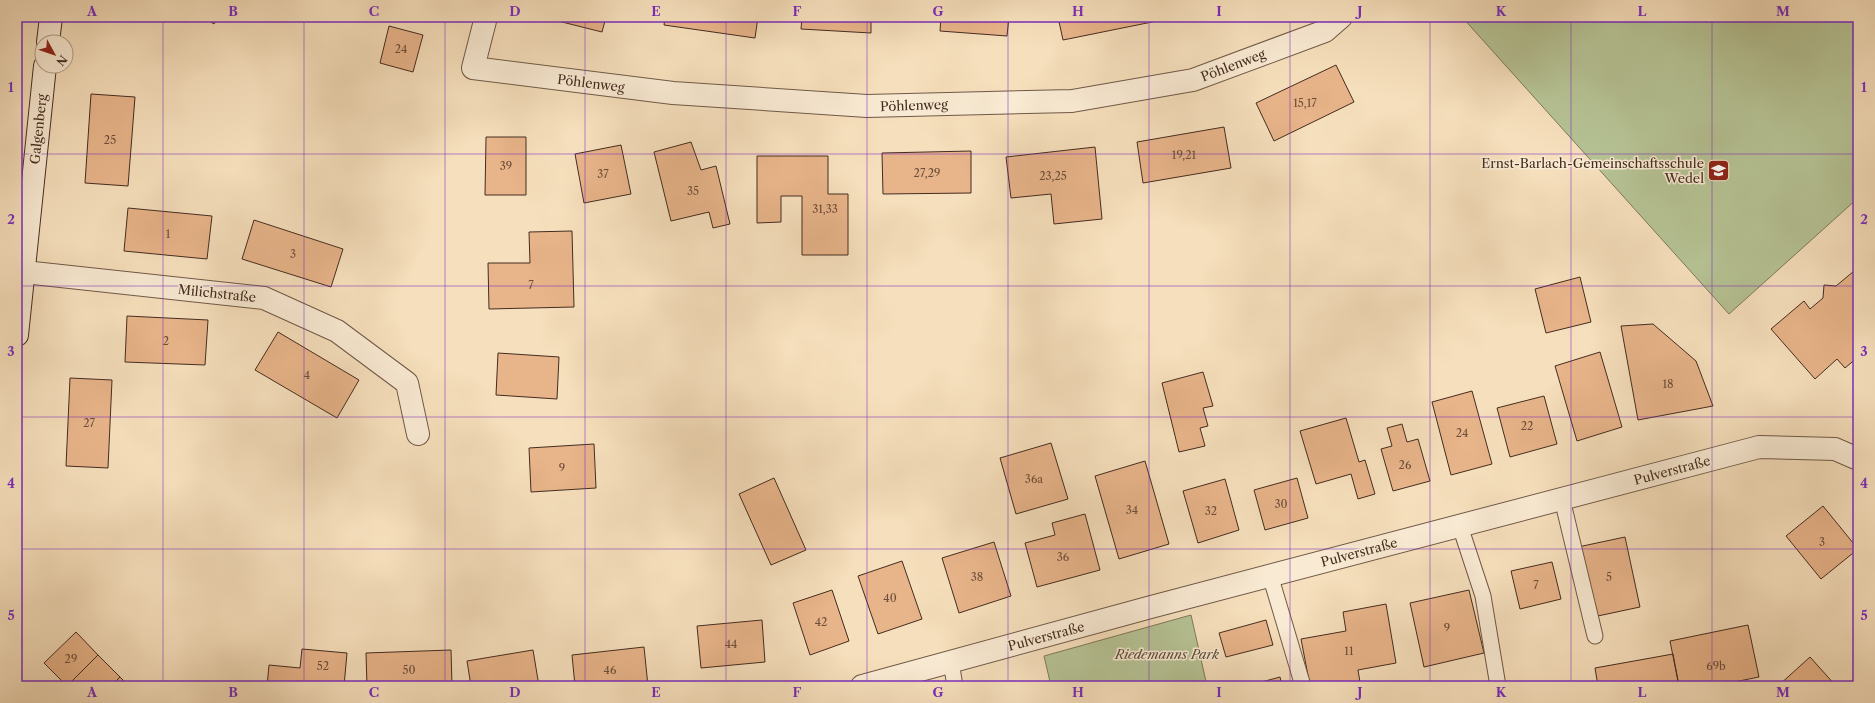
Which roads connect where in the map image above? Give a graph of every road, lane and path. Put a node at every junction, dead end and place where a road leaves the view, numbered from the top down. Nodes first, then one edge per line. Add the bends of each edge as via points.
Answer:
1 (51, 17) edge
2 (486, 17) edge
3 (1341, 17) edge
4 (49, 34) edge
5 (44, 74) edge
6 (24, 272) junction
7 (17, 335) edge
8 (418, 434) dead end
9 (1858, 459) edge
10 (1562, 499) junction
11 (1460, 526) junction
12 (1270, 576) junction
13 (1595, 636) dead end
14 (950, 662) junction
15 (862, 686) edge
16 (955, 686) edge
17 (1303, 686) edge
18 (1498, 686) edge

1 - 4 street
2 - 3 street, Pöhlenweg via 473,68 673,94 867,106 1072,101 1193,80 1325,31
5 - 6 street, Galgenberg
6 - 7 street, Galgenberg
6 - 8 street, Milichstraße via 264,298 337,331 407,383
9 - 10 street, Pulverstraße via 1835,449 1759,448
10 - 11 street, Pulverstraße
10 - 13 lane
11 - 12 street, Pulverstraße
11 - 18 lane via 1483,596
12 - 14 street, Pulverstraße
12 - 17 lane
14 - 15 street, Pulverstraße
14 - 16 lane

